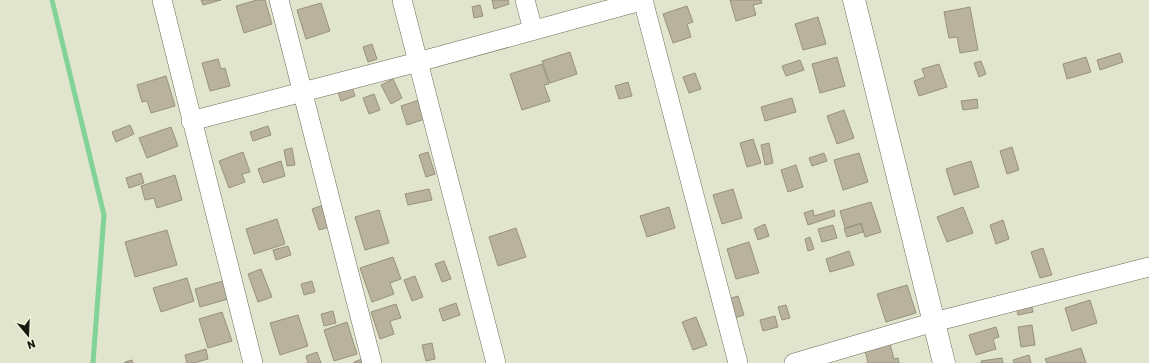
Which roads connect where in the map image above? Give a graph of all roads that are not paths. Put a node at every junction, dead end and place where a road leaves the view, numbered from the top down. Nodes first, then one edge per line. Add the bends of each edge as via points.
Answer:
1 (162, 0) edge
2 (279, 0) edge
3 (402, 0) edge
4 (525, 0) edge
5 (644, 0) edge
6 (854, 0) edge
7 (533, 30) junction
8 (418, 62) junction
9 (302, 92) junction
10 (191, 121) junction
11 (1149, 267) edge
12 (934, 322) junction
13 (253, 363) edge
14 (372, 363) edge
15 (496, 363) edge
16 (738, 363) edge
17 (794, 363) edge
18 (944, 363) edge

1 - 10 street
2 - 9 street
3 - 8 street
4 - 7 street
5 - 7 street
5 - 16 street
6 - 12 main road
7 - 8 street
8 - 9 street
8 - 15 street
9 - 10 street
9 - 14 street
10 - 13 street
11 - 12 street
12 - 17 street
12 - 18 main road

